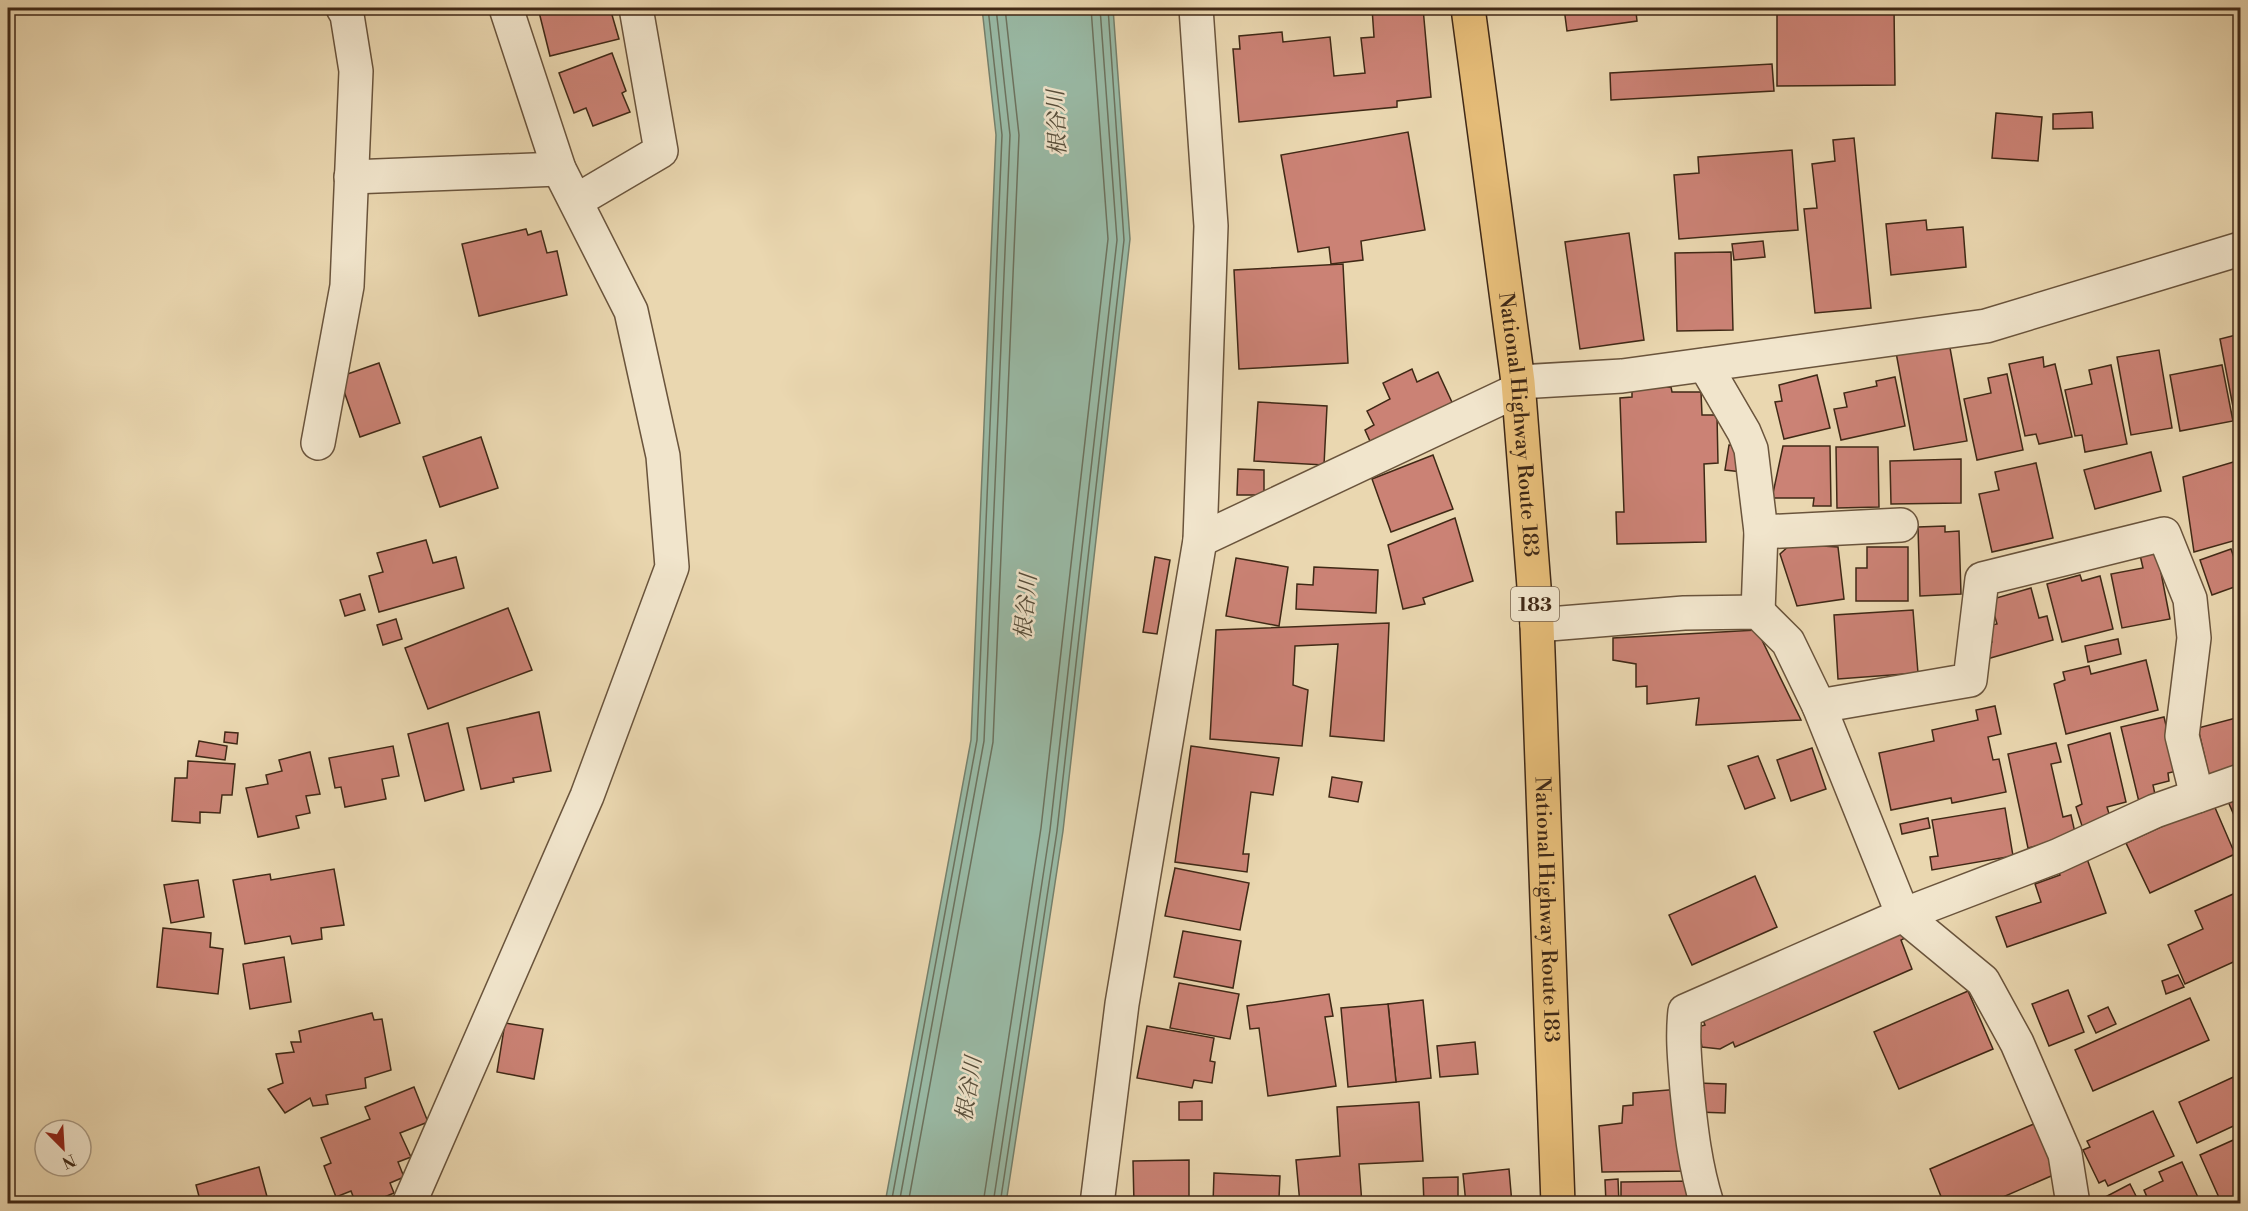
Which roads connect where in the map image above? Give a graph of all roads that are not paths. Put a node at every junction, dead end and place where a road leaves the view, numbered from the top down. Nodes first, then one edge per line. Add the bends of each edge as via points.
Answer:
1 (343, 8) edge
2 (506, 8) edge
3 (636, 8) edge
4 (1196, 8) edge
5 (1468, 8) edge
6 (559, 169) junction
7 (351, 177) junction
8 (576, 201) junction
9 (2241, 249) edge
10 (1705, 365) junction
11 (1518, 386) junction
12 (318, 443) dead end
13 (1901, 525) dead end
14 (1761, 532) junction
15 (1200, 540) junction
16 (1758, 612) junction
17 (1537, 625) junction
18 (1819, 706) junction
19 (2241, 781) edge
20 (2197, 796) junction
21 (1902, 915) junction
22 (409, 1203) edge
23 (1097, 1203) edge
24 (1558, 1203) edge
25 (1707, 1203) edge
26 (2073, 1203) edge

1 - 7 street via 356,71
2 - 6 street
3 - 8 street via 661,151
4 - 15 street via 1211,226
5 - 11 highway, National Highway Route 183 / 183
6 - 7 street
6 - 8 street
7 - 12 street via 347,286
8 - 22 street via 631,311 663,456 672,567 586,796
9 - 10 street via 1986,326
10 - 11 street
10 - 14 street via 1751,448
11 - 15 street
11 - 17 highway, National Highway Route 183 / 183
13 - 14 street
14 - 16 street
15 - 23 street via 1122,1004
16 - 17 street via 1684,613
16 - 18 street via 1788,642
17 - 24 highway, National Highway Route 183 / 183
18 - 20 street via 1970,680 1982,579 2164,534 2190,599 2194,638 2182,736
18 - 21 street
19 - 20 street
20 - 21 street via 2057,856
21 - 25 street via 1685,1011 1682,1035 1691,1134 1698,1178
21 - 26 street via 1983,981 2017,1043 2065,1154

